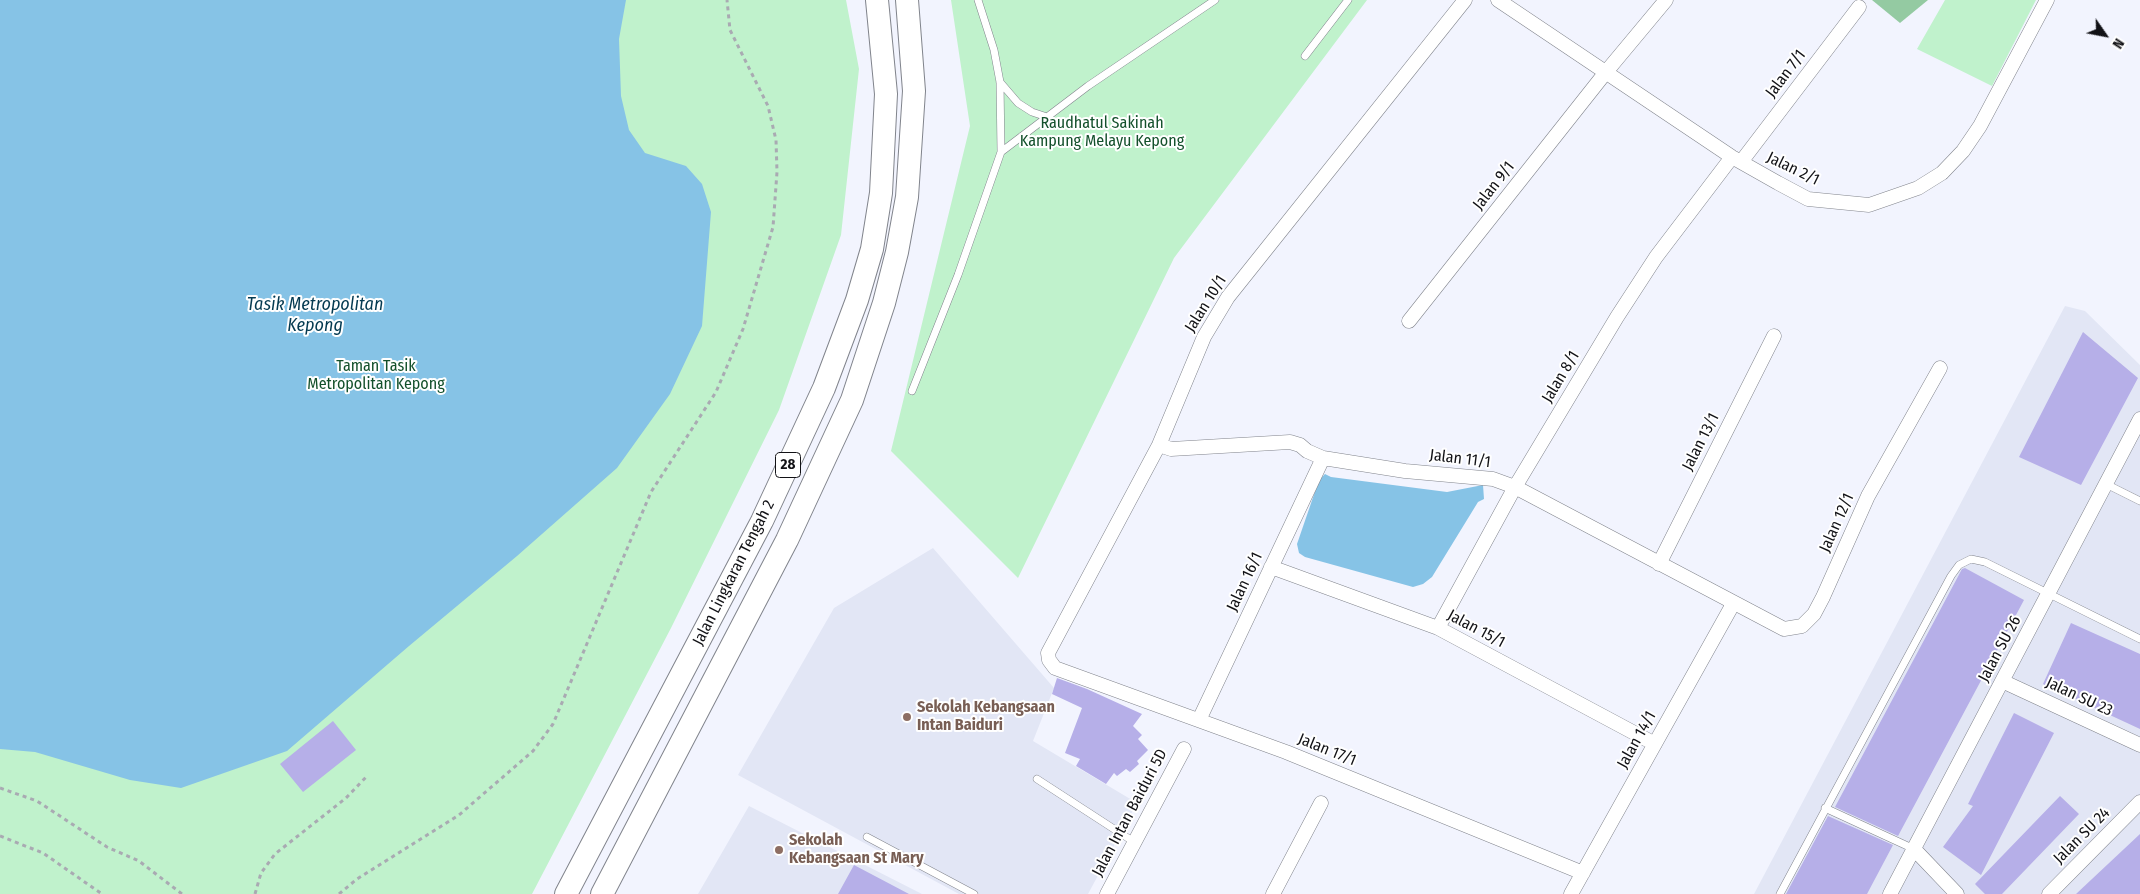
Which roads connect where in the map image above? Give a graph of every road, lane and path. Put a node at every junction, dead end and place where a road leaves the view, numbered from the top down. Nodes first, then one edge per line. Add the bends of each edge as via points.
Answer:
1 (727, 0) edge
2 (877, 0) edge
3 (907, 0) edge
4 (978, 0) edge
5 (1215, 0) edge
6 (1348, 0) edge
7 (1465, 0) edge
8 (1498, 0) edge
9 (1666, 0) edge
10 (2047, 0) edge
11 (1859, 7) dead end
12 (1305, 56) dead end
13 (1606, 72) junction
14 (1000, 82) junction
15 (1047, 117) junction
16 (1001, 152) junction
17 (1737, 159) junction
18 (1409, 321) dead end
19 (1774, 336) dead end
20 (1940, 368) dead end
21 (912, 391) dead end
22 (2140, 420) edge
23 (1159, 445) junction
24 (1323, 458) junction
25 (2106, 484) junction
26 (1515, 488) junction
27 (2140, 501) edge
28 (1659, 564) junction
29 (1271, 567) junction
30 (2048, 593) junction
31 (1733, 604) junction
32 (1438, 628) junction
33 (2140, 639) edge
34 (1055, 668) joint
35 (2002, 681) junction
36 (1199, 720) junction
37 (1655, 744) junction
38 (2140, 745) edge
39 (1184, 749) dead end
40 (368, 776) dead end
41 (1037, 779) dead end
42 (0, 788) edge
43 (2140, 802) edge
44 (1321, 803) dead end
45 (1825, 808) junction
46 (0, 836) edge
47 (867, 837) dead end
48 (1134, 842) junction
49 (1914, 849) junction
50 (1583, 873) junction
51 (102, 894) edge
52 (182, 894) edge
53 (255, 894) edge
54 (339, 894) edge
55 (566, 894) edge
56 (602, 894) edge
57 (974, 894) edge
58 (1107, 894) edge
59 (1273, 894) edge
60 (1571, 894) edge
61 (1780, 894) edge
62 (1890, 894) edge
63 (1957, 894) edge
64 (2049, 894) edge

1 - 54 path via 730,30 768,106 776,140 777,172 773,227 743,329 716,392 651,492 553,724 533,751 459,815 357,879
2 - 55 highway, Jalan Lingkaran Tengah 2 / 28 via 886,94 881,193 872,249 857,300 824,388 762,521
3 - 56 highway, Jalan Lingkaran Tengah 2 / 28 via 914,91 907,197 886,295 852,400 787,540
4 - 14 lane
5 - 15 lane
6 - 12 lane
7 - 23 street, Jalan 10/1 via 1228,297 1204,337
8 - 13 street, Jalan 2/1
9 - 13 street, Jalan 9/1
10 - 17 street, Jalan 2/1 via 1975,134 1942,173 1918,188 1869,205 1808,199
11 - 17 street, Jalan 7/1
13 - 17 street, Jalan 2/1
13 - 18 street, Jalan 9/1
14 - 15 lane via 1018,103
14 - 16 lane
15 - 16 lane
16 - 21 lane via 958,275
17 - 26 street, Jalan 8/1 via 1656,257
19 - 28 street, Jalan 13/1
20 - 31 street, Jalan 12/1 via 1868,496 1814,614 1802,626 1784,629
22 - 25 street, Jalan SU 26
23 - 24 street, Jalan 11/1 via 1170,449 1290,442
23 - 34 street, Jalan 10/1 via 1048,653
24 - 26 street, Jalan 11/1 via 1405,471 1493,479
24 - 29 street, Jalan 16/1
25 - 27 lane
25 - 30 street, Jalan SU 26
26 - 28 street, Jalan 11/1
26 - 32 street, Jalan 8/1
28 - 31 street, Jalan 11/1
29 - 32 street, Jalan 15/1
29 - 36 street, Jalan 16/1
30 - 33 lane
30 - 35 street, Jalan SU 26
30 - 45 lane via 1985,562 1971,559 1959,565
31 - 37 street, Jalan 14/1
32 - 37 street, Jalan 15/1
34 - 36 street, Jalan 17/1
35 - 38 street, Jalan SU 23
35 - 49 street, Jalan SU 26
36 - 50 street, Jalan 17/1
37 - 50 street, Jalan 14/1
39 - 48 street, Jalan Intan Baiduri 5D
40 - 53 path via 346,798 275,854 261,873
41 - 48 lane
42 - 52 path via 37,801 107,847 139,861
43 - 64 street, Jalan SU 24
44 - 59 street
45 - 49 lane
45 - 61 lane
46 - 51 path via 43,853
47 - 57 lane
48 - 58 street, Jalan Intan Baiduri 5D
49 - 62 street, Jalan SU 26
49 - 63 street
50 - 60 street, Jalan 14/1

